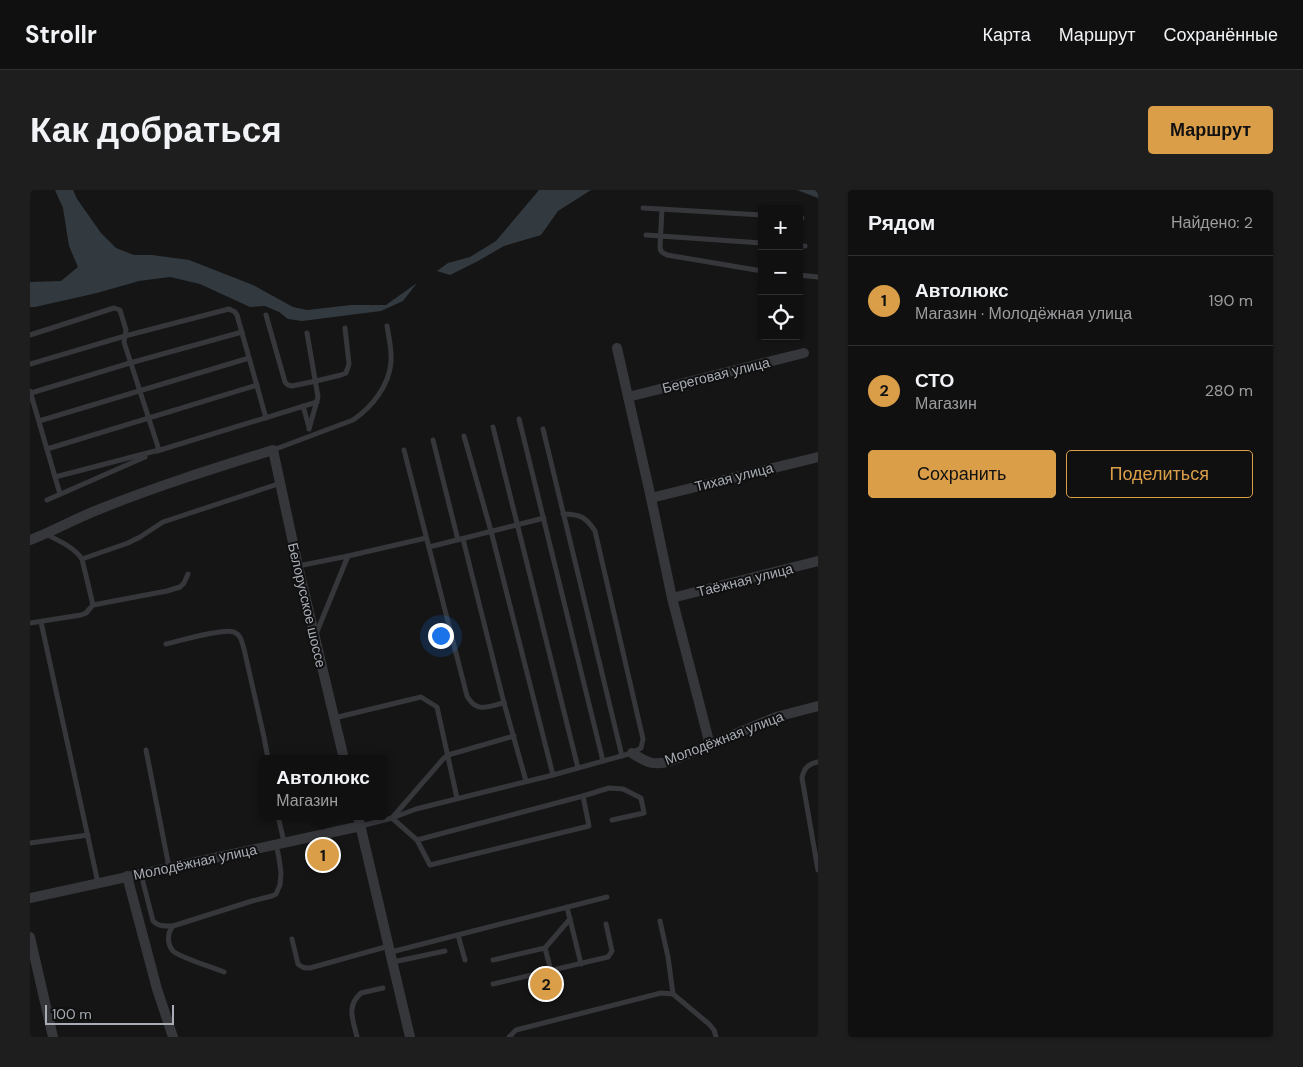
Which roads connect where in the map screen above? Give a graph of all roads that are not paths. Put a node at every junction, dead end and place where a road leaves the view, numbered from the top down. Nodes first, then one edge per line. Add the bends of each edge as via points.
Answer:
1 (643, 208) dead end
2 (662, 209) junction
3 (758, 215) edge
4 (646, 235) dead end
5 (661, 236) junction
6 (758, 243) edge
7 (758, 270) edge
8 (803, 275) edge
9 (818, 277) edge
10 (266, 314) dead end
11 (387, 326) dead end
12 (344, 328) dead end
13 (242, 332) junction
14 (307, 333) dead end
15 (30, 335) edge
16 (125, 336) junction
17 (617, 348) dead end
18 (804, 353) dead end
19 (249, 358) junction
20 (130, 363) junction
21 (30, 364) edge
22 (316, 382) junction
23 (257, 385) junction
24 (140, 390) junction
25 (30, 392) edge
26 (628, 396) junction
27 (317, 402) junction
28 (303, 406) junction
29 (148, 418) junction
30 (266, 418) junction
31 (519, 419) dead end
32 (39, 421) junction
33 (493, 426) dead end
34 (309, 429) junction
35 (542, 429) dead end
36 (311, 435) junction
37 (464, 436) dead end
38 (433, 440) dead end
39 (47, 449) junction
40 (159, 450) junction
41 (274, 450) junction
42 (404, 450) dead end
43 (818, 457) edge
44 (55, 476) junction
45 (280, 483) junction
46 (60, 494) junction
47 (651, 498) junction
48 (47, 500) dead end
49 (563, 514) junction
50 (544, 518) junction
51 (517, 525) junction
52 (491, 531) junction
53 (46, 534) junction
54 (426, 538) junction
55 (460, 539) junction
56 (30, 540) edge
57 (429, 547) junction
58 (348, 556) junction
59 (82, 559) junction
60 (818, 561) edge
61 (298, 566) junction
62 (188, 574) dead end
63 (672, 598) junction
64 (93, 605) junction
65 (42, 622) junction
66 (30, 623) edge
67 (315, 637) junction
68 (166, 644) dead end
69 (504, 703) junction
70 (818, 706) edge
71 (334, 718) junction
72 (514, 736) junction
73 (710, 745) junction
74 (146, 750) dead end
75 (632, 753) junction
76 (267, 755) edge
77 (343, 755) edge
78 (448, 755) junction
79 (622, 756) junction
80 (603, 761) junction
81 (818, 762) edge
82 (578, 768) junction
83 (553, 775) junction
84 (526, 781) junction
85 (584, 796) junction
86 (457, 798) junction
87 (387, 818) edge
88 (392, 818) junction
89 (278, 820) edge
90 (612, 820) dead end
91 (359, 821) edge
92 (88, 836) junction
93 (417, 840) junction
94 (30, 843) edge
95 (280, 843) junction
96 (169, 867) junction
97 (818, 870) edge
98 (141, 873) junction
99 (127, 876) junction
100 (98, 883) junction
101 (607, 897) dead end
102 (30, 898) edge
103 (567, 907) junction
104 (570, 919) junction
105 (660, 921) dead end
106 (606, 924) dead end
107 (173, 926) junction
108 (458, 935) junction
109 (30, 936) edge
110 (292, 939) dead end
111 (545, 948) junction
112 (445, 951) dead end
113 (391, 953) junction
114 (465, 960) dead end
115 (492, 960) dead end
116 (581, 964) junction
117 (551, 971) junction
118 (224, 972) dead end
119 (493, 984) dead end
120 (383, 988) dead end
121 (673, 994) junction
122 (53, 1037) edge
123 (173, 1037) edge
124 (357, 1037) edge
125 (410, 1037) edge
126 (509, 1037) edge
127 (716, 1037) edge

1 - 2 lane
2 - 3 lane
2 - 5 lane
4 - 5 lane
5 - 6 lane
5 - 7 lane via 660,250 667,255
8 - 9 lane
10 - 22 lane via 285,382 292,386
11 - 36 lane via 391,364 379,395 353,420
12 - 22 lane via 349,364 346,373
13 - 16 lane via 235,312 229,309
13 - 19 lane
13 - 20 lane
14 - 22 lane
15 - 16 lane via 114,308 120,310
16 - 20 lane
16 - 21 lane
17 - 26 street
18 - 26 street, Береговая улица
19 - 23 lane
19 - 24 lane
20 - 24 lane
20 - 25 lane
22 - 27 lane
23 - 29 lane
23 - 30 lane
24 - 29 lane
24 - 32 lane
25 - 32 lane
26 - 47 street
27 - 28 lane
27 - 34 lane
28 - 30 lane
28 - 34 lane
29 - 39 lane
29 - 40 lane
30 - 40 lane
31 - 50 lane
32 - 39 lane
33 - 51 lane
34 - 36 lane
35 - 49 lane
36 - 41 lane
37 - 52 lane
38 - 55 lane
39 - 44 lane
40 - 44 lane
40 - 46 lane
41 - 45 street, Белорусское шоссе
41 - 53 street via 147,491
42 - 54 lane
43 - 47 street, Тихая улица
44 - 46 lane
45 - 59 lane via 176,517 128,543
45 - 61 street, Белорусское шоссе
46 - 48 lane
47 - 63 street
49 - 75 lane via 577,514 589,521 595,531 643,739 641,748
49 - 79 lane
50 - 51 lane
50 - 80 lane
51 - 52 lane
51 - 82 lane
52 - 55 lane
52 - 83 lane
53 - 56 street
53 - 59 lane via 73,549
54 - 57 lane
54 - 58 lane
55 - 57 lane
55 - 69 lane
57 - 69 lane via 470,703 479,708
58 - 61 lane
58 - 67 lane
59 - 64 lane
60 - 63 street, Таёжная улица
61 - 67 street, Белорусское шоссе
62 - 64 lane via 180,587
63 - 73 street
64 - 65 lane via 81,616
65 - 66 lane
65 - 92 lane
67 - 71 street, Белорусское шоссе
68 - 76 lane via 222,632 238,635 242,640
69 - 72 lane
70 - 73 street, Молодёжная улица via 776,717
71 - 77 street, Белорусское шоссе
71 - 78 lane via 421,697 437,706
72 - 78 lane
72 - 84 lane
73 - 75 street, Молодёжная улица via 660,764 644,761
74 - 96 lane
75 - 79 lane
78 - 86 lane
78 - 88 lane
79 - 80 lane
80 - 82 lane
81 - 97 lane via 806,768 802,778
82 - 83 lane
83 - 84 lane
84 - 86 lane
85 - 90 lane via 609,788 622,789 641,798 644,813
85 - 93 lane
85 - 93 lane via 589,826 430,865
86 - 88 lane
87 - 88 lane
88 - 93 lane
89 - 95 lane
91 - 95 street, Молодёжная улица
91 - 113 street
92 - 94 lane
92 - 100 lane
95 - 96 street, Молодёжная улица
95 - 107 lane via 281,873 276,894
96 - 98 street, Молодёжная улица
98 - 99 street, Молодёжная улица
98 - 107 lane via 153,921 156,925
99 - 100 street, Молодёжная улица
99 - 123 street
100 - 102 street, Молодёжная улица
101 - 103 lane
103 - 104 lane
103 - 108 lane
104 - 111 lane
104 - 116 lane
105 - 121 lane
106 - 116 lane via 611,954
107 - 118 lane via 168,937 174,951
108 - 113 lane
108 - 114 lane
109 - 122 street
110 - 113 lane via 298,964 305,968
111 - 115 lane
111 - 117 lane
112 - 113 lane
113 - 125 street
116 - 117 lane
117 - 119 lane
120 - 124 lane via 360,993 353,1003 351,1008
121 - 126 lane via 661,993 516,1030
121 - 127 lane via 709,1024

